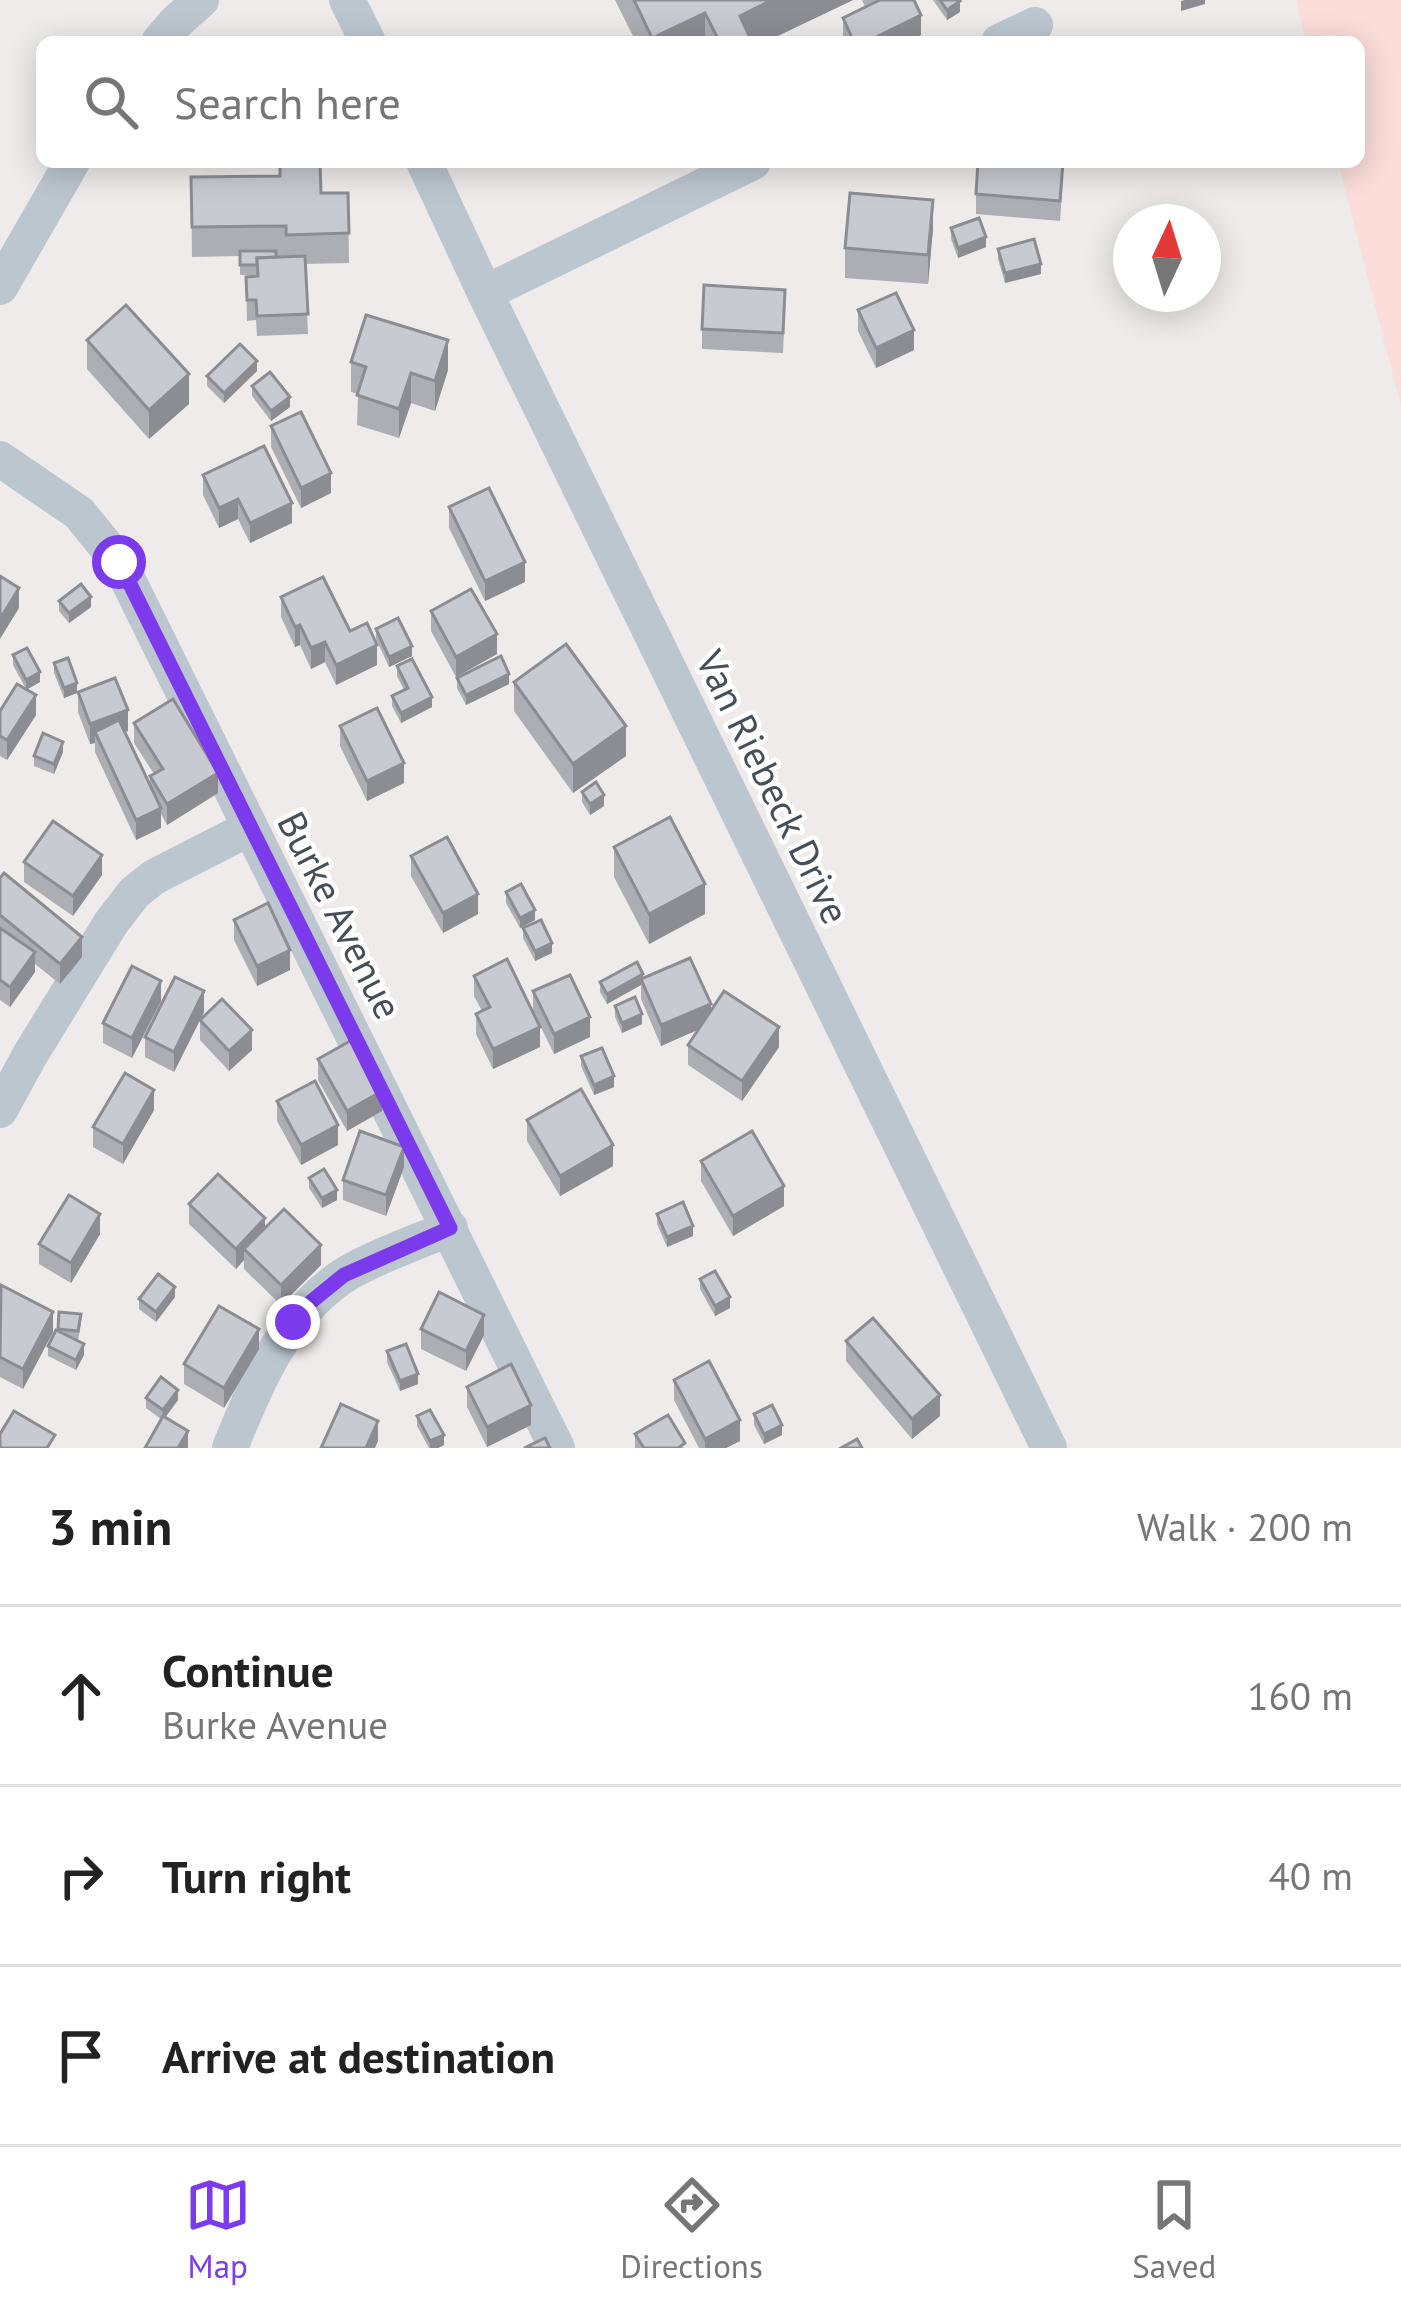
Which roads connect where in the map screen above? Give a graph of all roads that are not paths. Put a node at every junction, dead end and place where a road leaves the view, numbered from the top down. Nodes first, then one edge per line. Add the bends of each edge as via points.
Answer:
1 (201, 0) edge
2 (347, 0) edge
3 (1035, 25) dead end
4 (164, 36) edge
5 (365, 36) edge
6 (1012, 36) edge
7 (67, 168) edge
8 (427, 168) edge
9 (741, 168) edge
10 (9, 244) edge
11 (0, 287) edge
12 (484, 293) junction
13 (0, 459) edge
14 (250, 828) junction
15 (0, 1110) edge
16 (450, 1228) junction
17 (230, 1448) edge
18 (557, 1448) edge
19 (1049, 1448) edge

1 - 4 street
2 - 5 street
3 - 6 street
7 - 10 street
8 - 12 street, Van Riebeck Drive
9 - 12 street
10 - 11 street
12 - 19 street, Van Riebeck Drive
13 - 14 street, Burke Avenue via 79,513 119,562
14 - 15 street via 134,893
14 - 16 street, Burke Avenue
16 - 17 street via 344,1275 312,1301 284,1338
16 - 18 street, Burke Avenue

